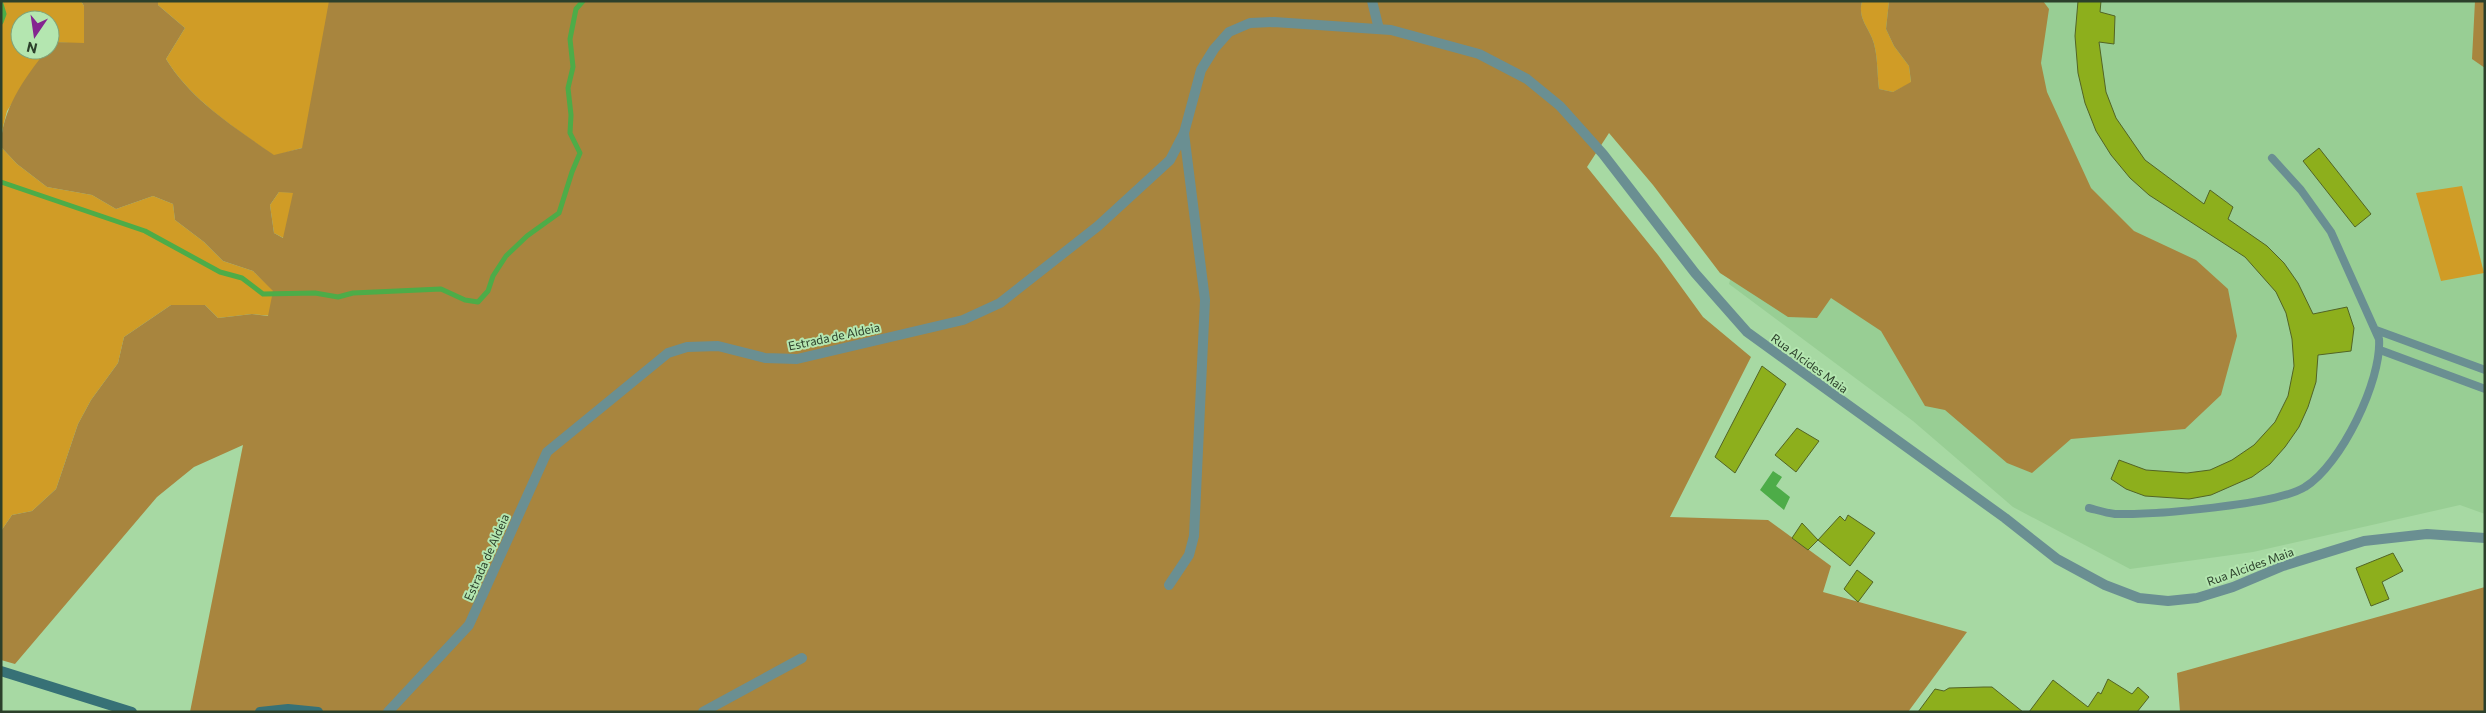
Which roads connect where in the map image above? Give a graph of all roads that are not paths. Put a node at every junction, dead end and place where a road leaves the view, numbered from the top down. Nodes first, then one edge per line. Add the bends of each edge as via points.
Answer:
1 (1372, 1) edge
2 (1379, 29) junction
3 (1202, 70) joint
4 (1184, 133) junction
5 (2272, 158) dead end
6 (2376, 330) junction
7 (2380, 350) junction
8 (2485, 370) edge
9 (2485, 389) edge
10 (2089, 508) dead end
11 (2485, 538) edge
12 (1169, 584) dead end
13 (802, 658) dead end
14 (1, 671) edge
15 (132, 712) edge
16 (260, 712) edge
17 (318, 712) edge
18 (388, 712) edge
19 (703, 712) edge

1 - 2 street
2 - 3 street, Rua Alcides Maia via 1274,22 1250,24 1229,32 1214,48
2 - 11 street, Rua Alcides Maia via 1479,54 1527,79 1560,106 1603,154 1695,273 1746,332 2057,558 2105,585 2139,598 2197,598 2283,566 2364,541 2427,534
3 - 4 street, Estrada de Aldeia
4 - 12 street via 1206,300 1194,536 1189,555
4 - 18 street, Estrada de Aldeia via 1170,160 1139,190 1098,226 984,312 963,320 797,359 765,358 718,346 687,347 668,353 547,452 469,625
5 - 6 lane via 2301,190 2331,232
6 - 7 lane
6 - 8 lane
7 - 9 lane
7 - 10 lane via 2359,414 2343,445 2329,467 2304,488 2282,496 2161,512 2112,514
13 - 19 street
14 - 15 main road
16 - 17 main road via 288,709

